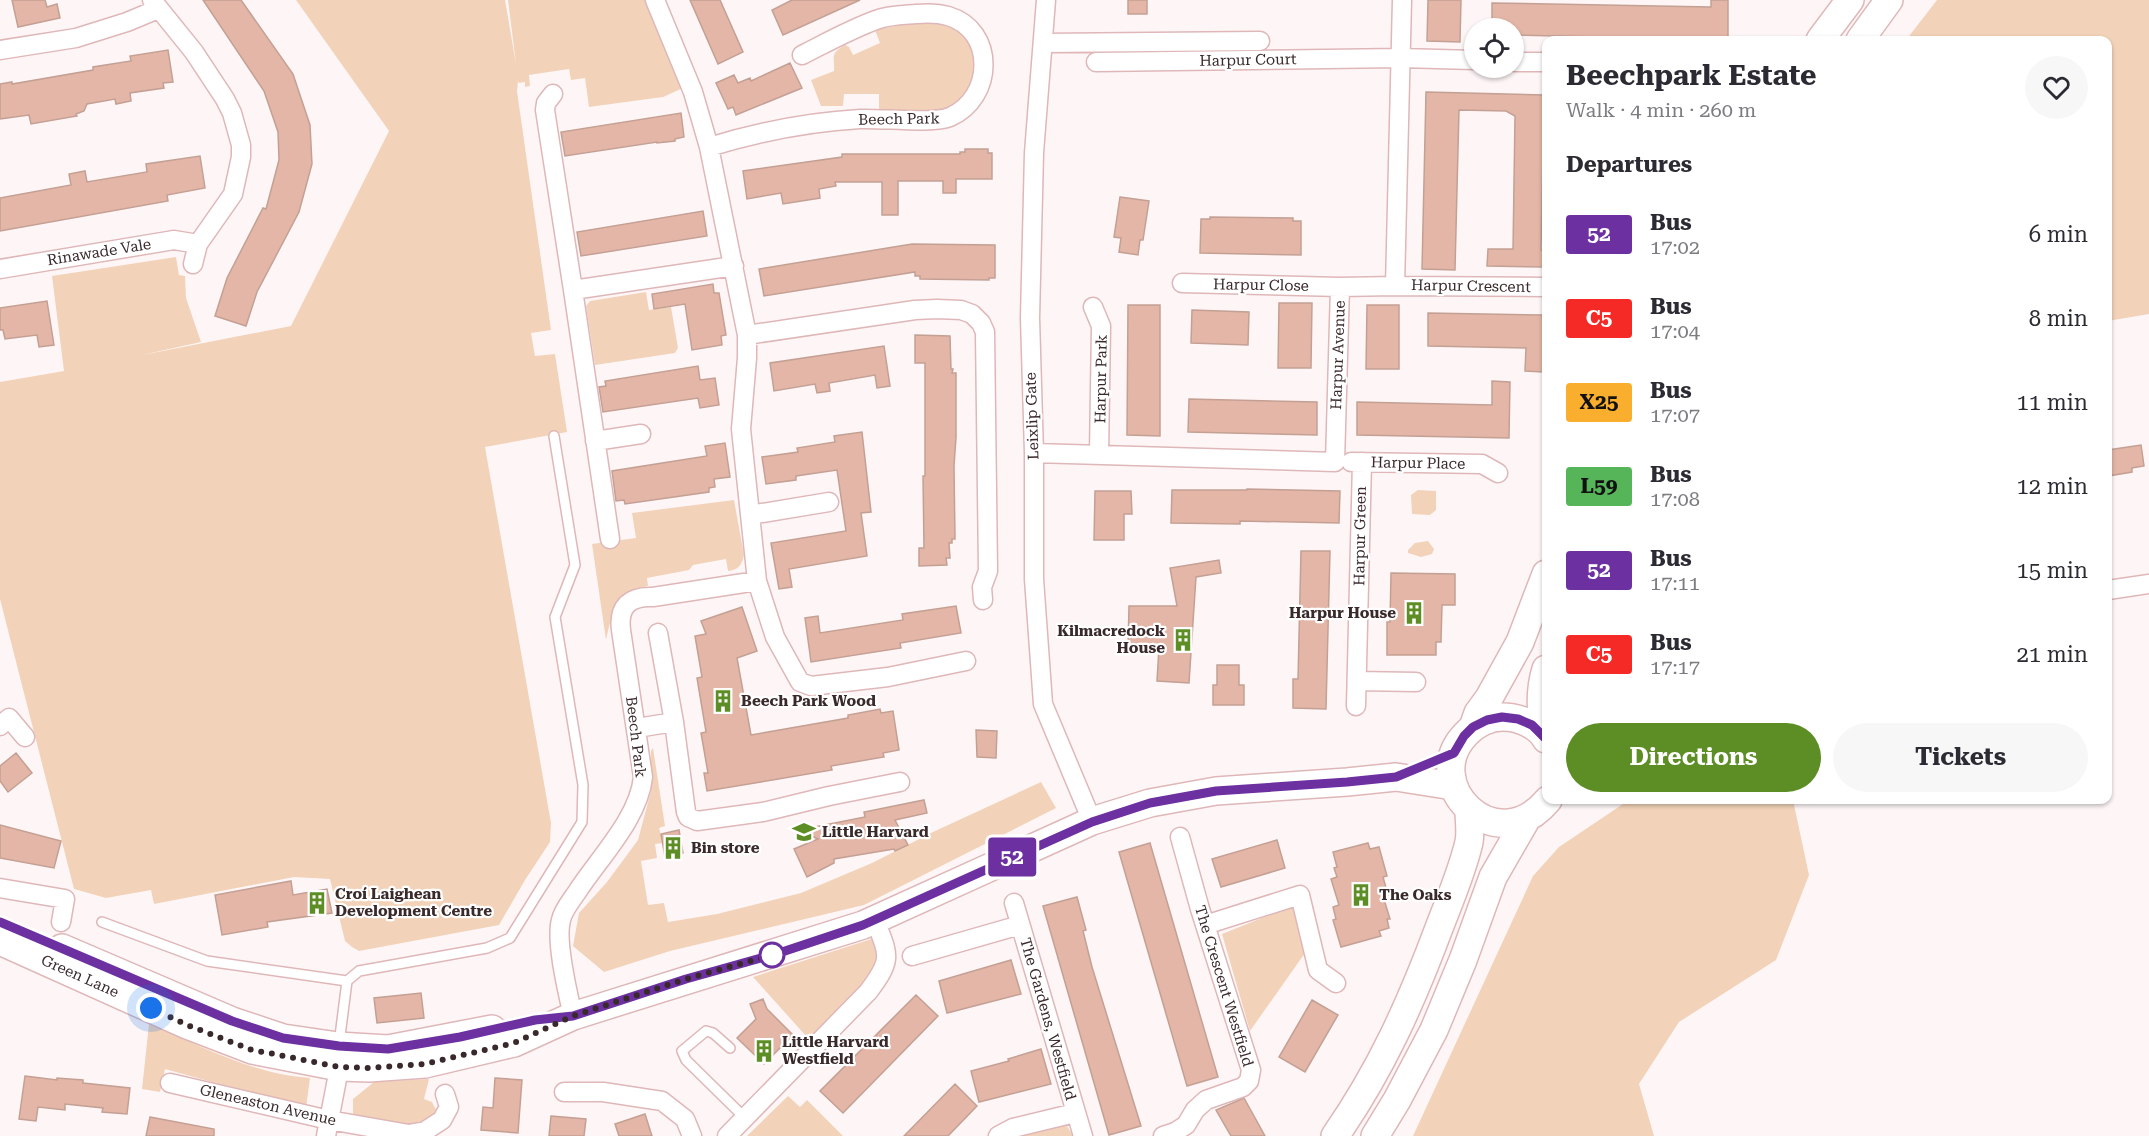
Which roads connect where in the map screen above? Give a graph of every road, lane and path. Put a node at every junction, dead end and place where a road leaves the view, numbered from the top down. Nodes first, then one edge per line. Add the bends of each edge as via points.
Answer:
1 (655, 0) edge
2 (1046, 0) edge
3 (1402, 0) edge
4 (1850, 0) edge
5 (1889, 0) edge
6 (155, 4) edge
7 (1823, 36) edge
8 (1863, 36) edge
9 (1260, 41) dead end
10 (1043, 44) junction
11 (0, 50) edge
12 (802, 55) dead end
13 (1401, 58) junction
14 (1464, 60) edge
15 (1096, 62) dead end
16 (1524, 62) edge
17 (1542, 62) edge
18 (553, 94) dead end
19 (709, 147) junction
20 (198, 244) junction
21 (193, 264) dead end
22 (734, 266) junction
23 (0, 269) edge
24 (1182, 283) dead end
25 (1395, 286) junction
26 (1340, 287) junction
27 (1542, 287) edge
28 (573, 290) junction
29 (1093, 307) dead end
30 (747, 335) junction
31 (640, 434) dead end
32 (554, 436) dead end
33 (595, 441) junction
34 (1034, 453) junction
35 (1099, 454) junction
36 (1335, 462) junction
37 (1362, 462) junction
38 (1498, 474) dead end
39 (830, 502) dead end
40 (750, 515) junction
41 (610, 539) dead end
42 (757, 581) junction
43 (1542, 584) edge
44 (2149, 584) edge
45 (2112, 589) edge
46 (983, 600) dead end
47 (658, 633) dead end
48 (966, 661) dead end
49 (1356, 681) junction
50 (1416, 682) dead end
51 (1542, 690) edge
52 (1356, 706) dead end
53 (1542, 720) edge
54 (674, 722) junction
55 (0, 726) edge
56 (1473, 727) junction
57 (637, 728) junction
58 (1542, 734) edge
59 (25, 737) dead end
60 (1454, 753) junction
61 (1396, 777) junction
62 (900, 782) dead end
63 (1453, 786) junction
64 (1545, 804) edge
65 (1469, 810) junction
66 (1527, 818) junction
67 (1092, 822) junction
68 (1180, 837) dead end
69 (0, 888) edge
70 (1014, 903) dead end
71 (875, 920) junction
72 (61, 922) dead end
73 (102, 922) dead end
74 (0, 924) edge
75 (1020, 925) junction
76 (1205, 925) junction
77 (0, 941) edge
78 (912, 957) dead end
79 (78, 975) junction
80 (347, 981) junction
81 (1336, 983) dead end
82 (573, 1016) junction
83 (730, 1048) dead end
84 (339, 1057) junction
85 (170, 1083) dead end
86 (564, 1092) dead end
87 (445, 1094) dead end
88 (1075, 1113) junction
89 (745, 1118) junction
90 (327, 1128) edge
91 (1169, 1134) edge
92 (692, 1136) edge
93 (727, 1136) edge
94 (998, 1136) edge
95 (1083, 1136) edge
96 (1335, 1136) edge
97 (1375, 1136) edge

1 - 19 street via 693,92
2 - 10 street, Leixlip Gate
3 - 13 street
4 - 7 street
5 - 8 street
6 - 11 street via 127,22 76,38
6 - 20 street via 225,99 241,145 233,194
9 - 10 street
10 - 34 street, Leixlip Gate via 1034,153 1030,318
12 - 19 street, Beech Park via 877,19 930,13 960,21 977,39 985,60 980,89 949,117 829,121 753,133
13 - 14 street, Harpur Court
13 - 15 street, Harpur Court
13 - 25 street
16 - 17 street
18 - 28 street via 545,110
19 - 22 street
20 - 21 street
20 - 23 street, Rinawade Vale via 174,240
22 - 28 street
22 - 30 street
24 - 26 street, Harpur Close
25 - 26 street, Harpur Avenue
25 - 27 street, Harpur Crescent
26 - 36 street, Harpur Avenue
28 - 33 street
29 - 35 street, Harpur Park via 1101,326
30 - 40 street via 741,424
30 - 46 street via 915,310 961,310 981,323 985,332 988,571 982,587
31 - 33 street
32 - 80 lane via 575,565 555,617 582,785 582,822 510,938 487,948 359,971
33 - 41 street
34 - 35 street
34 - 67 street, Leixlip Gate via 1034,579 1042,704
35 - 36 street
36 - 37 street, Harpur Place
37 - 38 street, Harpur Place via 1482,464
37 - 49 street, Harpur Green
39 - 40 street
40 - 42 street
42 - 48 street via 775,637 800,682 811,686 888,677
42 - 57 street, Beech Park via 639,596 628,604 620,618
43 - 56 street via 1520,642
44 - 45 street
47 - 54 street
49 - 50 street
49 - 52 street, Harpur Green
51 - 53 street
54 - 57 street
54 - 62 street via 686,812 698,821 763,812
55 - 59 street via 9,718
56 - 58 street via 1502,717 1532,725
56 - 60 street
57 - 82 street, Beech Park via 643,777 634,810 560,921
60 - 61 street, Green Lane
60 - 63 street
61 - 63 street, Green Lane
61 - 67 street, Green Lane via 1216,791 1150,803
63 - 65 street
64 - 66 street
65 - 66 street via 1497,823
65 - 96 street via 1469,841 1413,997 1386,1053
66 - 97 street via 1493,877 1434,1029
67 - 71 street, Green Lane
68 - 76 street, The Crescent Westfield
69 - 72 street via 65,899
70 - 75 street, The Gardens, Westfield
71 - 82 street, Green Lane
71 - 89 street via 887,953 881,975
73 - 80 lane via 207,961
74 - 79 street via 20,939 72,963
74 - 84 street, Green Lane via 232,1021
75 - 78 street, The Gardens, Westfield
75 - 88 street, The Gardens, Westfield
76 - 81 street via 1300,895 1318,970
76 - 91 street, The Crescent Westfield via 1251,1070 1249,1082 1206,1100 1186,1125
77 - 79 street, Green Lane
79 - 84 street, Green Lane via 252,1050
80 - 84 lane
82 - 84 street, Green Lane
83 - 89 lane via 706,1031 682,1051 686,1060
84 - 90 street
85 - 90 street, Gleneaston Avenue
86 - 92 street via 603,1092 662,1101 685,1119
87 - 90 street, Gleneaston Avenue via 449,1107 442,1120 425,1131 409,1134
88 - 94 street, The Gardens, Westfield via 1013,1128
88 - 95 street, The Gardens, Westfield
89 - 93 street

